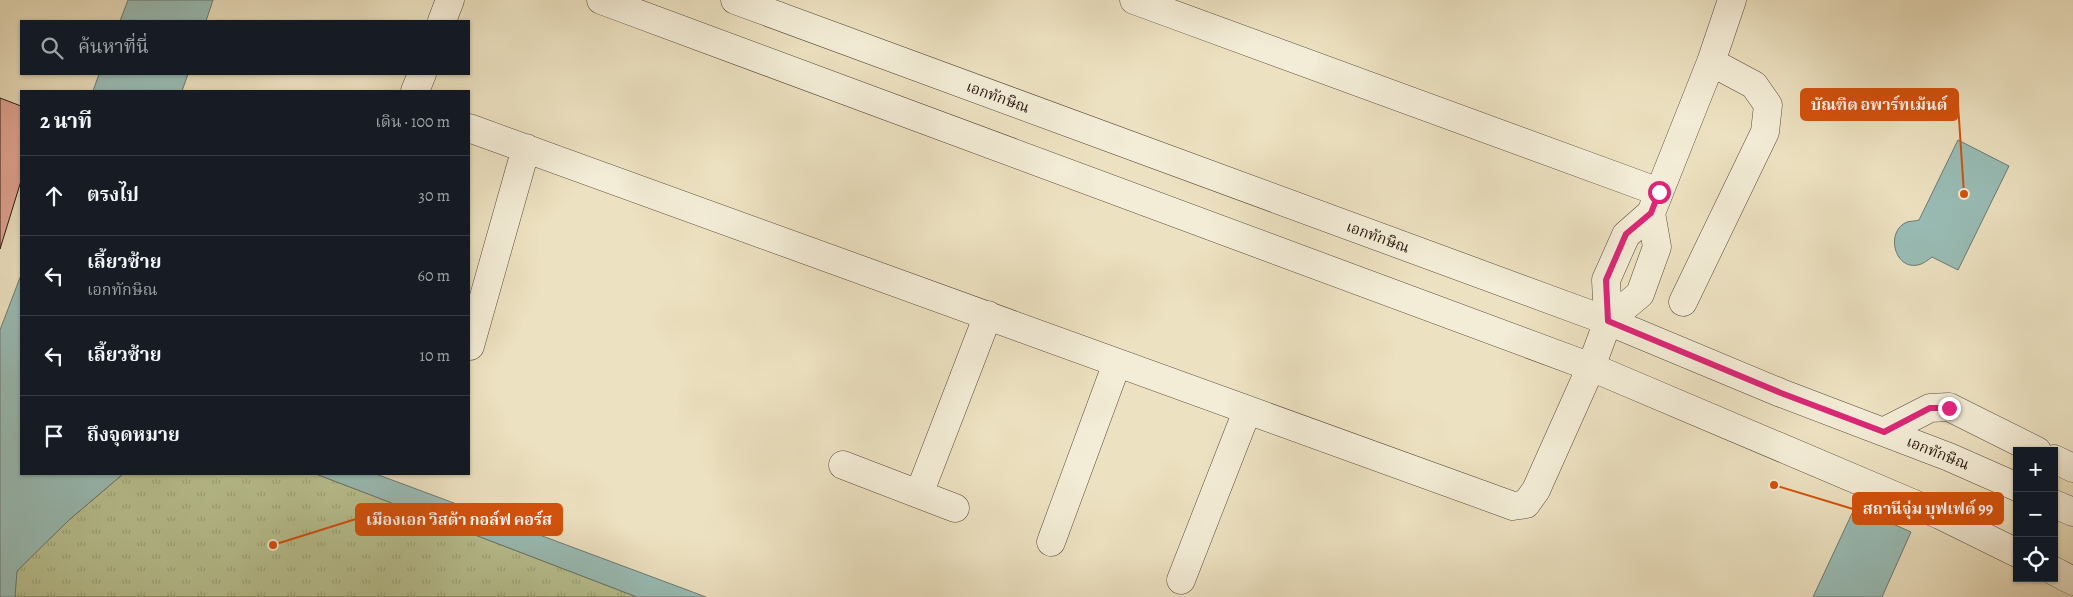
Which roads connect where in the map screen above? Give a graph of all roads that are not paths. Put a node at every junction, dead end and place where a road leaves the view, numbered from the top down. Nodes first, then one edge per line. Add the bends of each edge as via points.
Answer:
1 (450, 0) edge
2 (601, 0) edge
3 (735, 0) edge
4 (1134, 0) edge
5 (1730, 1) edge
6 (442, 20) edge
7 (1711, 62) junction
8 (422, 75) edge
9 (415, 90) edge
10 (470, 128) edge
11 (526, 148) junction
12 (1655, 203) junction
13 (1683, 302) dead end
14 (988, 315) junction
15 (1608, 321) junction
16 (470, 346) dead end
17 (1116, 363) junction
18 (1590, 367) junction
19 (1246, 411) junction
20 (1884, 432) junction
21 (2029, 447) edge
22 (2058, 461) edge
23 (842, 465) dead end
24 (2073, 468) edge
25 (2013, 485) edge
26 (919, 494) junction
27 (2058, 506) edge
28 (955, 508) dead end
29 (2073, 512) edge
30 (1051, 542) dead end
31 (2013, 551) edge
32 (2058, 573) edge
33 (1181, 580) dead end
34 (2073, 581) edge

1 - 6 street
2 - 18 street
3 - 15 street, เอกทักษิณ
4 - 12 street
5 - 7 street
7 - 12 street
7 - 13 street via 1754,85 1768,105 1765,132
8 - 9 street
10 - 11 street
11 - 14 street
11 - 16 street
12 - 15 street via 1626,234 1606,280
12 - 15 street via 1657,247 1640,294
14 - 17 street
14 - 26 street
15 - 18 street
15 - 20 street, เอกทักษิณ
17 - 19 street
17 - 30 street
18 - 19 street via 1536,490 1526,504 1514,506
18 - 31 street via 1940,515
19 - 33 street
20 - 21 street via 1930,408 1949,408
20 - 25 street, เอกทักษิณ
22 - 24 street
23 - 26 street
26 - 28 street
27 - 29 street
32 - 34 street

